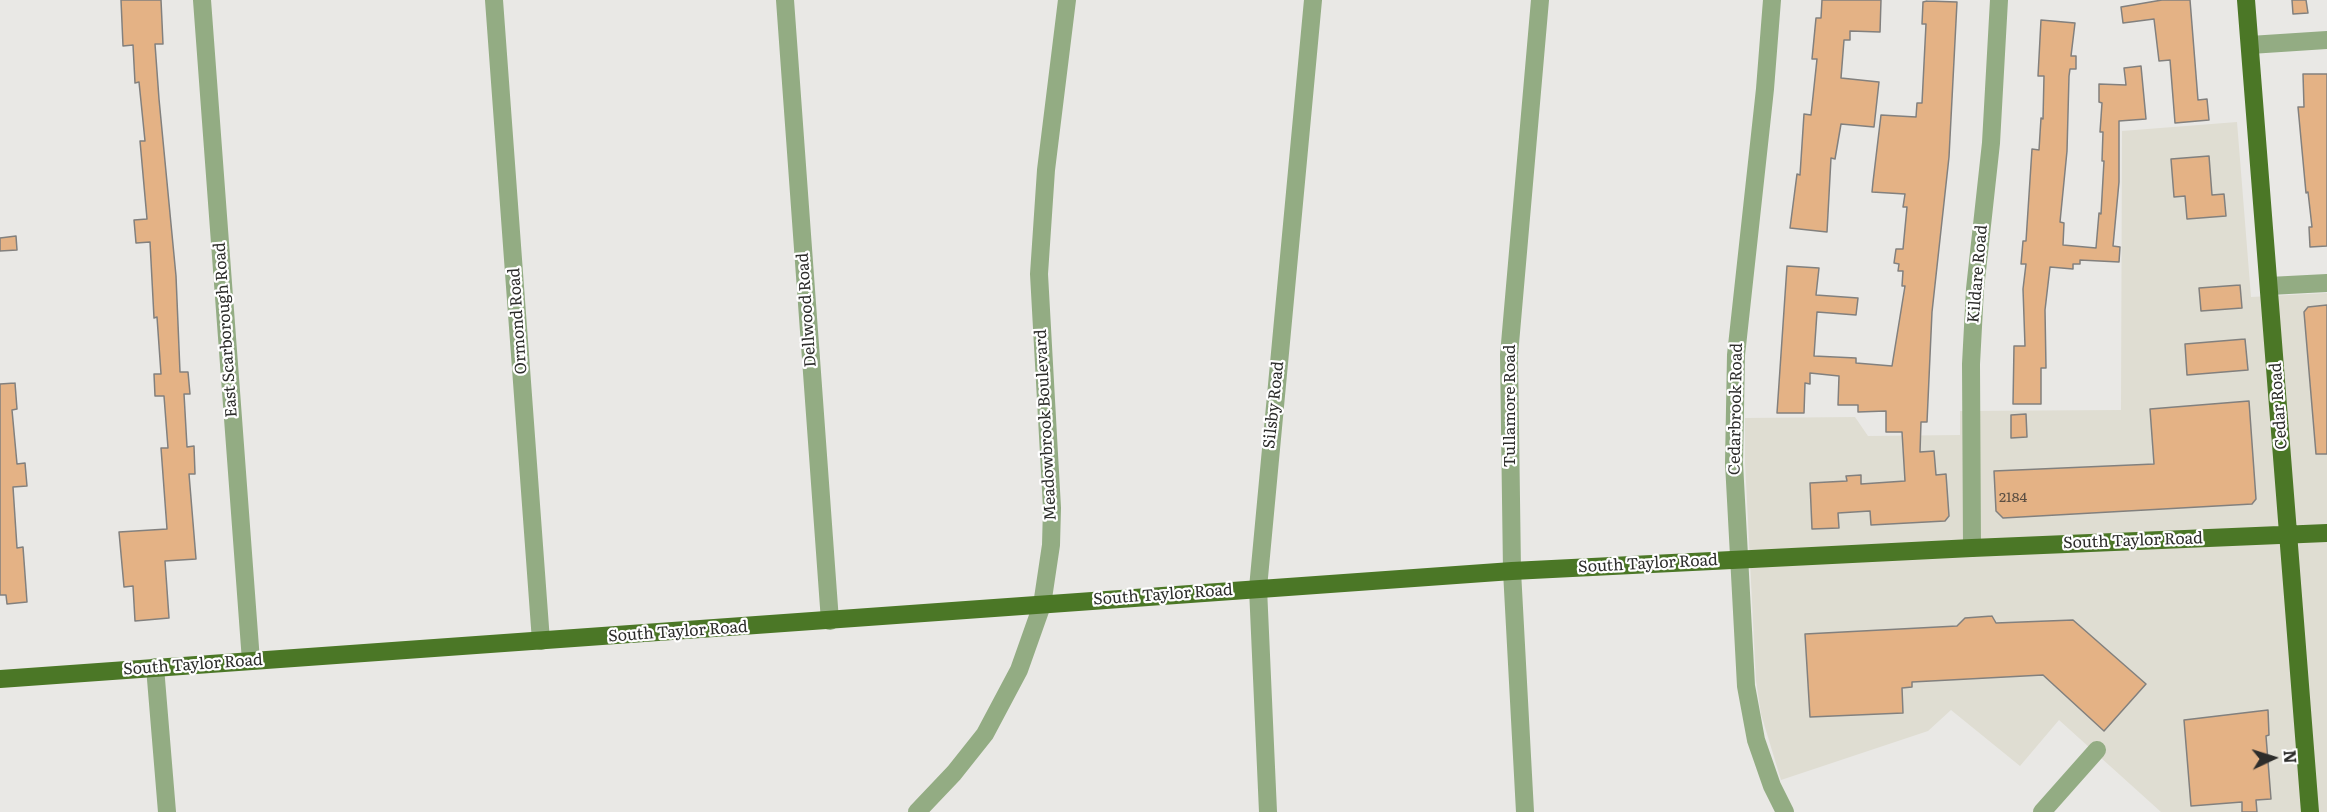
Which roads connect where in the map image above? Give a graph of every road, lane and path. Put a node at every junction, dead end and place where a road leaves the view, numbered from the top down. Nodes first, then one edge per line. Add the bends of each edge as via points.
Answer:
1 (202, 0) edge
2 (494, 0) edge
3 (785, 0) edge
4 (1067, 0) edge
5 (1313, 0) edge
6 (1540, 0) edge
7 (1772, 0) edge
8 (1999, 0) edge
9 (2246, 0) edge
10 (2327, 40) edge
11 (2250, 45) junction
12 (2327, 283) edge
13 (2270, 286) junction
14 (2327, 533) edge
15 (2289, 536) junction
16 (1972, 548) junction
17 (1738, 559) junction
18 (1512, 572) junction
19 (1258, 588) junction
20 (1042, 605) junction
21 (830, 621) junction
22 (541, 641) junction
23 (250, 661) junction
24 (155, 668) junction
25 (0, 679) edge
26 (2097, 750) dead end
27 (168, 812) edge
28 (917, 812) edge
29 (1268, 812) edge
30 (1525, 812) edge
31 (1785, 812) edge
32 (2042, 812) edge
33 (2310, 812) edge

1 - 23 street, East Scarborough Road
2 - 22 street, Ormond Road
3 - 21 street, Dellwood Road
4 - 20 street, Meadowbrook Boulevard via 1046,170 1039,274 1052,508
5 - 19 street, Silsby Road
6 - 18 street, Tullamore Road via 1509,355
7 - 17 street, Cedarbrook Road via 1736,355
8 - 16 street, Kildare Road via 1971,364
9 - 11 main road, Cedar Road
10 - 11 street
11 - 13 main road, Cedar Road
12 - 13 street
13 - 15 main road, Cedar Road
14 - 15 main road, South Taylor Road
15 - 16 main road, South Taylor Road
15 - 33 main road, Cedar Road
16 - 17 main road, South Taylor Road
17 - 18 main road, South Taylor Road
17 - 31 street, Cedarbrook Road via 1746,686 1756,740
18 - 19 main road, South Taylor Road
18 - 30 street, Tullamore Road
19 - 20 main road, South Taylor Road
19 - 29 street, Silsby Road
20 - 21 main road, South Taylor Road
20 - 28 street, Meadowbrook Boulevard via 1019,670 985,734
21 - 22 main road, South Taylor Road
22 - 23 main road, South Taylor Road
23 - 24 main road, South Taylor Road
24 - 25 main road, South Taylor Road
24 - 27 street
26 - 32 street

